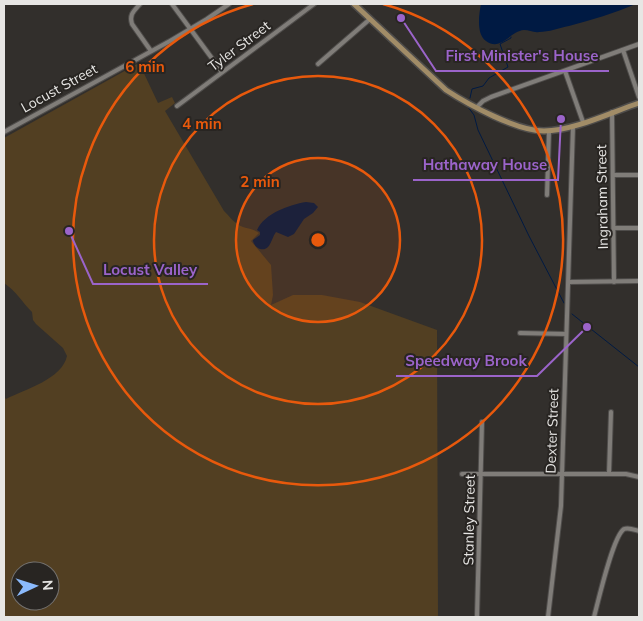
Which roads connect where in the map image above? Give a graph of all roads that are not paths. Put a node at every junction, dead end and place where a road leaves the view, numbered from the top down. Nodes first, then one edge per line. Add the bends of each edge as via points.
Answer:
1 (140, 4) edge
2 (172, 4) edge
3 (229, 4) edge
4 (314, 4) edge
5 (354, 4) edge
6 (370, 19) junction
7 (190, 29) junction
8 (639, 44) edge
9 (623, 50) junction
10 (151, 51) junction
11 (318, 64) dead end
12 (566, 71) junction
13 (222, 72) junction
14 (639, 97) edge
15 (639, 103) edge
16 (177, 106) dead end
17 (477, 107) junction
18 (612, 112) junction
19 (583, 122) junction
20 (573, 126) junction
21 (549, 131) junction
22 (4, 132) edge
23 (614, 175) junction
24 (639, 175) edge
25 (547, 195) dead end
26 (614, 228) junction
27 (639, 228) edge
28 (569, 282) junction
29 (614, 282) junction
30 (639, 282) edge
31 (520, 333) dead end
32 (566, 334) junction
33 (611, 412) dead end
34 (482, 422) dead end
35 (462, 474) dead end
36 (562, 474) junction
37 (609, 474) junction
38 (481, 475) junction
39 (639, 477) edge
40 (639, 531) edge
41 (477, 617) edge
42 (548, 617) edge
43 (594, 617) edge

1 - 10 street via 132,12 130,20
2 - 7 street
3 - 7 street, Locust Street
4 - 13 street, Tyler Street
5 - 6 main road
6 - 11 street
6 - 17 main road via 436,82
7 - 10 street, Locust Street
7 - 13 street
8 - 9 street
9 - 12 street
9 - 14 street
10 - 22 street, Locust Street
12 - 17 street via 492,97
12 - 19 street
13 - 16 street, Tyler Street
15 - 18 main road
17 - 21 main road via 525,128
18 - 19 main road
18 - 23 street, Ingraham Street
19 - 20 main road
20 - 21 main road
20 - 28 street, Dexter Street
21 - 25 street
23 - 24 street
23 - 26 street, Ingraham Street
26 - 27 street
26 - 29 street, Ingraham Street
28 - 29 street
28 - 32 street, Dexter Street
29 - 30 street
31 - 32 street
32 - 36 street, Dexter Street
33 - 37 street
34 - 38 street, Stanley Street
35 - 38 street
36 - 37 street
36 - 38 street
36 - 42 street, Dexter Street
37 - 39 street
38 - 41 street, Stanley Street
40 - 43 street via 628,528 620,533

